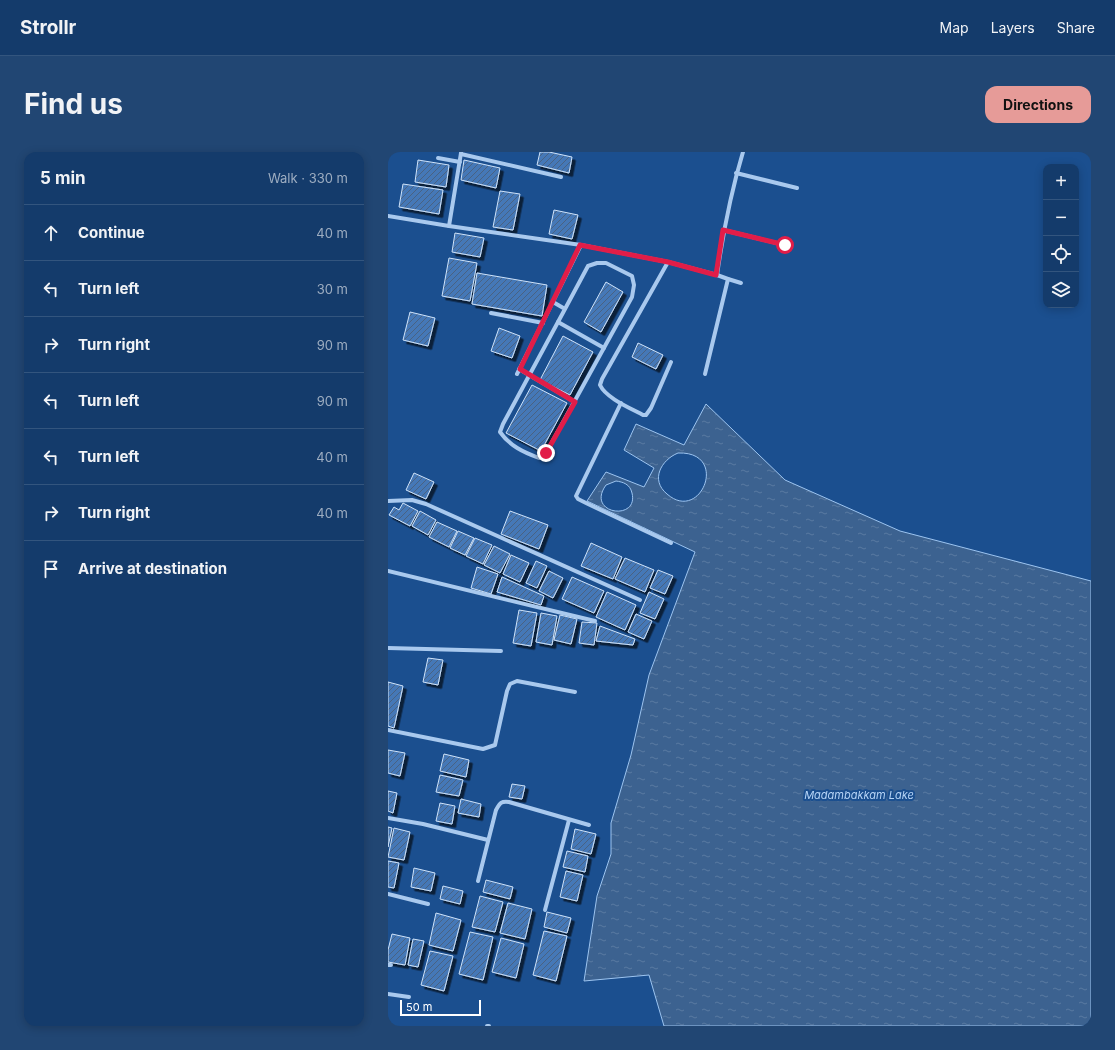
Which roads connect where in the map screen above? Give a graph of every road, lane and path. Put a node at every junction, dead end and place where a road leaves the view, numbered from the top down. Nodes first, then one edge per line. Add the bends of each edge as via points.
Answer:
1 (743, 152) edge
2 (461, 153) edge
3 (438, 158) dead end
4 (460, 162) junction
5 (736, 173) junction
6 (562, 177) dead end
7 (797, 188) dead end
8 (388, 216) edge
9 (449, 226) junction
10 (723, 230) junction
11 (580, 245) junction
12 (785, 245) dead end
13 (668, 262) junction
14 (716, 275) junction
15 (728, 279) junction
16 (741, 282) dead end
17 (553, 302) junction
18 (565, 309) junction
19 (491, 313) dead end
20 (558, 322) junction
21 (543, 323) junction
22 (604, 348) junction
23 (671, 362) dead end
24 (520, 369) junction
25 (517, 374) dead end
26 (705, 374) dead end
27 (529, 375) junction
28 (575, 402) junction
29 (620, 403) junction
30 (388, 501) edge
31 (671, 543) dead end
32 (388, 571) edge
33 (640, 600) dead end
34 (595, 621) dead end
35 (388, 648) edge
36 (502, 651) dead end
37 (575, 692) dead end
38 (388, 730) edge
39 (388, 818) edge
40 (569, 820) junction
41 (589, 825) dead end
42 (488, 840) junction
43 (478, 881) dead end
44 (388, 894) edge
45 (428, 904) dead end
46 (545, 910) dead end
47 (388, 994) edge
48 (409, 997) dead end

1 - 5 street
2 - 4 street
2 - 6 street
3 - 4 street
4 - 9 street
5 - 7 street
5 - 10 street
8 - 9 street
9 - 11 street
10 - 12 street
10 - 14 street
11 - 13 street
11 - 17 street
13 - 14 street
13 - 29 street via 602,379 602,390
14 - 15 street
15 - 16 street
15 - 26 street
17 - 18 street
17 - 21 street
18 - 20 street
18 - 22 street via 588,266 606,263 632,276 632,297
19 - 21 street
20 - 22 street
20 - 27 street
21 - 24 street
22 - 28 street
23 - 29 street via 646,415
24 - 25 street
24 - 27 street
27 - 28 street
27 - 28 street via 500,432 507,442 529,455 539,458 546,453
29 - 31 street via 576,496
30 - 33 street via 412,500 426,504
32 - 34 street
35 - 36 street
37 - 38 street via 517,681 510,684 495,745 483,749
39 - 42 street
40 - 41 street
40 - 42 street via 503,802 496,810
40 - 46 street
42 - 43 street
44 - 45 street
47 - 48 street

